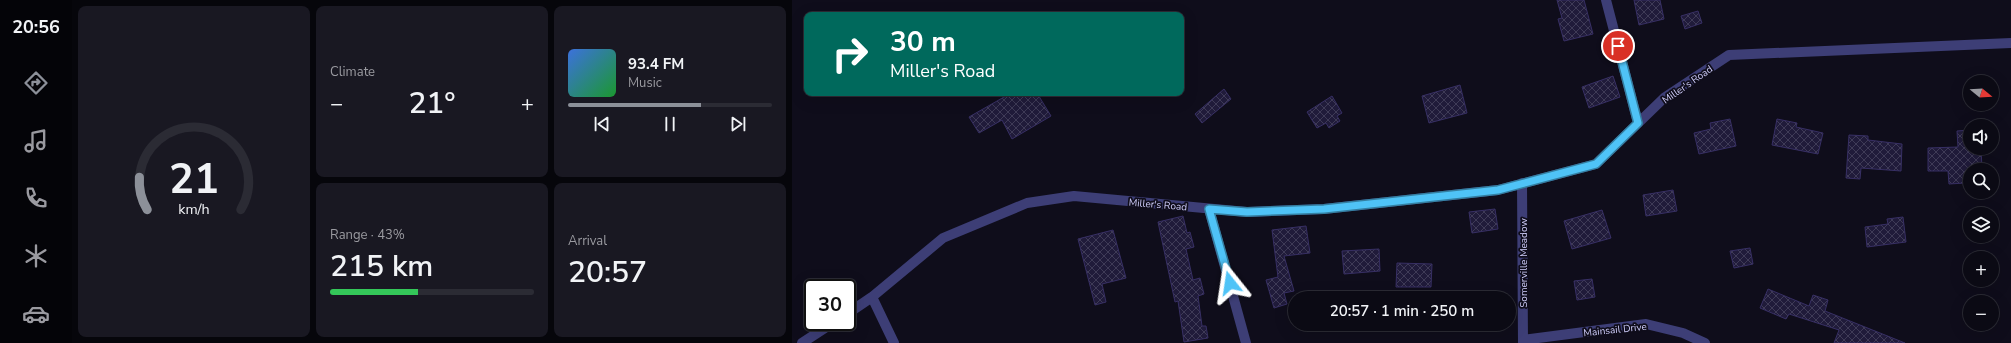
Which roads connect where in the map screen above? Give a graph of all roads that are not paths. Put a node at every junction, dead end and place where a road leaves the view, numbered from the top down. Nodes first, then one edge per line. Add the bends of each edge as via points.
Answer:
1 (1606, 0) edge
2 (2011, 43) edge
3 (1638, 123) junction
4 (1522, 183) junction
5 (1209, 209) junction
6 (872, 297) junction
7 (856, 308) edge
8 (820, 331) edge
9 (1523, 342) edge
10 (802, 343) edge
11 (894, 343) edge
12 (1246, 343) edge
13 (1705, 343) edge

1 - 3 street
2 - 3 street, Miller's Road via 1729,55 1664,98
3 - 4 street, Miller's Road via 1596,164
4 - 5 street, Miller's Road via 1498,190 1324,209 1247,212
4 - 9 street, Somerville Meadow
5 - 6 street, Miller's Road via 1074,196 1027,203 943,238
5 - 12 street
6 - 7 street, Miller's Road
6 - 11 street
8 - 10 street
9 - 13 street, Mainsail Drive via 1646,324 1683,333

